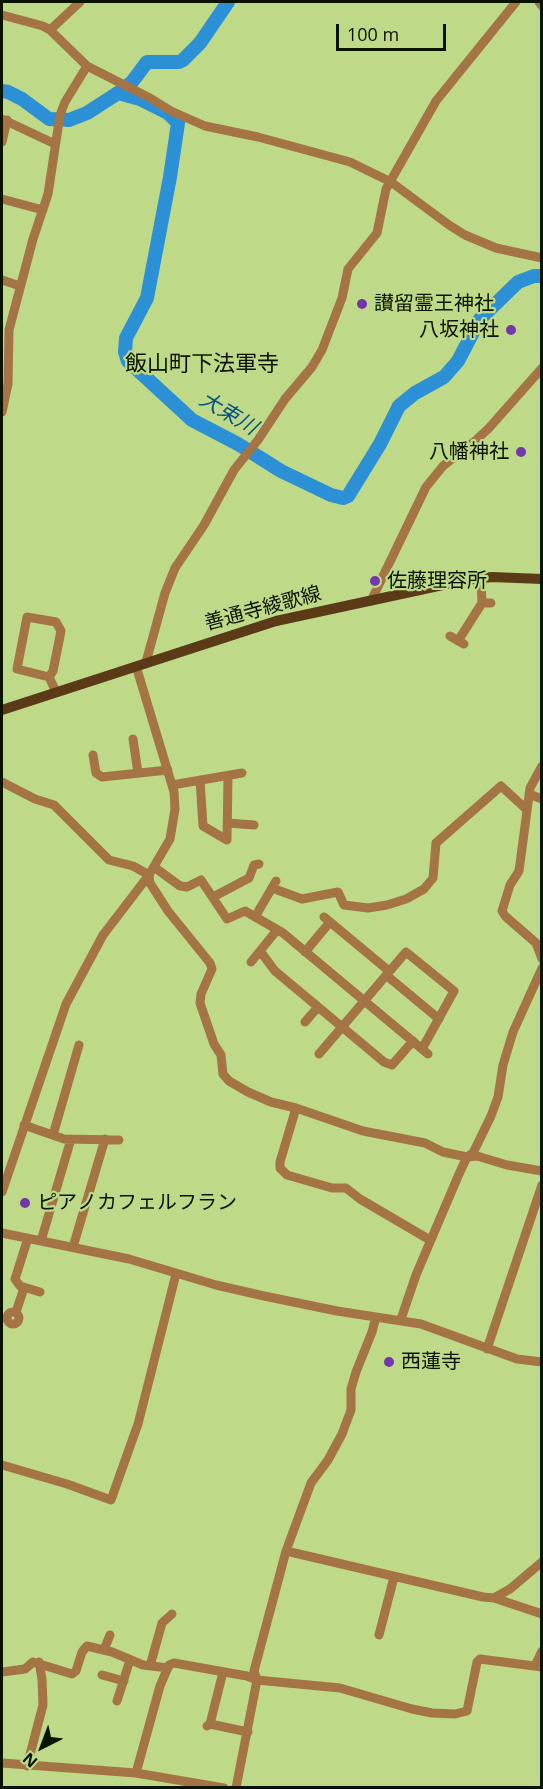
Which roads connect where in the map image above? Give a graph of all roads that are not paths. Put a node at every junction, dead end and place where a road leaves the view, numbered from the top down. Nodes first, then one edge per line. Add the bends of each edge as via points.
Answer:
1 (80, 2) edge
2 (516, 2) edge
3 (539, 2) edge
4 (542, 6) edge
5 (2, 15) edge
6 (50, 30) junction
7 (87, 66) junction
8 (4, 119) edge
9 (2, 142) edge
10 (55, 144) junction
11 (391, 182) junction
12 (2, 199) edge
13 (43, 210) junction
14 (542, 258) edge
15 (2, 280) edge
16 (20, 286) junction
17 (5, 329) edge
18 (542, 368) edge
19 (2, 412) edge
20 (481, 579) junction
21 (542, 579) edge
22 (371, 600) junction
23 (457, 640) dead end
24 (141, 664) junction
25 (49, 677) junction
26 (56, 692) junction
27 (2, 710) edge
28 (133, 739) dead end
29 (93, 755) dead end
30 (542, 766) edge
31 (168, 770) junction
32 (138, 773) junction
33 (242, 773) dead end
34 (228, 776) junction
35 (201, 780) junction
36 (2, 782) edge
37 (172, 785) junction
38 (529, 794) junction
39 (542, 799) edge
40 (526, 809) junction
41 (228, 823) junction
42 (254, 825) dead end
43 (259, 864) dead end
44 (151, 871) junction
45 (213, 897) junction
46 (255, 917) junction
47 (277, 930) junction
48 (260, 951) junction
49 (305, 952) junction
50 (542, 959) edge
51 (251, 962) dead end
52 (542, 968) edge
53 (388, 973) junction
54 (364, 1001) junction
55 (318, 1007) junction
56 (439, 1019) junction
57 (305, 1022) dead end
58 (342, 1027) junction
59 (413, 1041) junction
60 (79, 1045) dead end
61 (319, 1054) dead end
62 (296, 1108) junction
63 (24, 1125) junction
64 (53, 1135) junction
65 (71, 1139) junction
66 (105, 1139) junction
67 (119, 1140) dead end
68 (467, 1157) junction
69 (542, 1171) edge
70 (542, 1185) edge
71 (2, 1192) edge
72 (2, 1233) edge
73 (28, 1238) junction
74 (430, 1240) junction
75 (41, 1241) junction
76 (73, 1247) junction
77 (176, 1274) junction
78 (24, 1288) junction
79 (40, 1292) dead end
80 (16, 1312) dead end
81 (376, 1317) junction
82 (401, 1319) junction
83 (487, 1349) junction
84 (542, 1362) edge
85 (2, 1464) edge
86 (286, 1551) junction
87 (542, 1562) edge
88 (394, 1577) junction
89 (494, 1598) junction
90 (172, 1614) dead end
91 (542, 1614) edge
92 (110, 1635) dead end
93 (379, 1635) dead end
94 (104, 1650) junction
95 (542, 1651) edge
96 (130, 1660) junction
97 (39, 1662) junction
98 (150, 1666) junction
99 (538, 1667) edge
100 (168, 1668) junction
101 (2, 1672) edge
102 (223, 1672) junction
103 (102, 1675) dead end
104 (257, 1680) junction
105 (124, 1681) junction
106 (117, 1701) dead end
107 (248, 1732) junction
108 (2, 1763) edge
109 (27, 1766) junction
110 (136, 1773) junction
111 (224, 1788) edge
112 (236, 1788) edge

1 - 6 street
2 - 11 street via 436,101
3 - 4 street
5 - 6 street
6 - 7 street
7 - 10 street via 65,102
7 - 11 street via 205,126 350,162
8 - 9 street
8 - 10 street
10 - 13 street
11 - 14 street via 465,235 496,248
11 - 24 street via 383,199 377,233 348,269 342,298 322,350 234,470 175,567
12 - 13 street
13 - 16 street
15 - 16 street
16 - 17 street
17 - 19 street via 8,384
18 - 22 street via 489,428 443,466 426,487
20 - 21 main road, 善通寺綾歌線
20 - 22 main road, 善通寺綾歌線
20 - 23 street via 487,603
22 - 24 main road, 善通寺綾歌線 via 276,621
24 - 26 main road, 善通寺綾歌線
24 - 31 street
25 - 25 street via 62,631 56,622 27,617 17,669
25 - 26 street
26 - 27 main road, 善通寺綾歌線
28 - 32 street
29 - 32 street via 96,773 102,777
30 - 38 street
31 - 32 street
31 - 37 street
33 - 34 street
34 - 35 street
34 - 41 street
35 - 37 street
35 - 41 street via 203,826 227,840
36 - 44 street via 54,805 109,860
37 - 44 street via 175,809 170,839
38 - 39 street
38 - 40 street
40 - 46 street via 499,784 472,817 436,843 433,878 412,899 380,909 368,908 344,905 338,892 302,899 274,885
40 - 50 street via 521,866 501,911 536,943
41 - 42 street
43 - 45 street via 254,865 249,879
44 - 45 street via 180,886 201,880
44 - 62 street via 150,883 210,963 212,969 200,1003 221,1056 223,1074 248,1092
44 - 63 street via 102,935 66,1004
45 - 46 street via 227,919 245,911
46 - 47 street
47 - 48 street
47 - 49 street
48 - 51 street
48 - 55 street via 275,971
49 - 53 street via 327,919
49 - 54 street
52 - 68 street via 513,1032 491,1116 473,1153
53 - 54 street
53 - 56 street
53 - 56 street via 406,952 454,991
54 - 58 street
54 - 59 street
55 - 57 street
55 - 58 street
56 - 59 street via 425,1051
58 - 59 street via 392,1065
58 - 61 street
60 - 64 street
62 - 68 street via 363,1131 425,1143
62 - 74 street via 280,1162 286,1175 346,1188
63 - 64 street
63 - 71 street
64 - 65 street
65 - 66 street
65 - 75 street
66 - 67 street
66 - 76 street
68 - 69 street
68 - 74 street
70 - 83 street
72 - 73 street
73 - 75 street
73 - 78 street via 15,1279
74 - 82 street
75 - 76 street
76 - 77 street
77 - 81 street via 264,1296
77 - 85 street via 138,1424 111,1500
78 - 79 street
78 - 80 street
81 - 82 street
81 - 86 street via 351,1389 351,1410 342,1434 311,1483
82 - 83 street
83 - 84 street
86 - 88 street
86 - 104 street via 254,1671
87 - 89 street
88 - 89 street
88 - 93 street
89 - 91 street
90 - 98 street via 162,1623
92 - 94 street
94 - 96 street
94 - 97 street via 84,1648 72,1674
95 - 99 street
96 - 98 street
96 - 105 street
97 - 101 street via 25,1669
97 - 109 street via 43,1705
98 - 100 street
99 - 104 street via 480,1659 467,1711 455,1714 422,1711 340,1688
100 - 102 street via 174,1663
100 - 110 street
102 - 104 street
102 - 107 street via 208,1725
103 - 105 street
104 - 107 street
105 - 106 street
107 - 112 street
108 - 109 street
109 - 110 street
110 - 111 street

